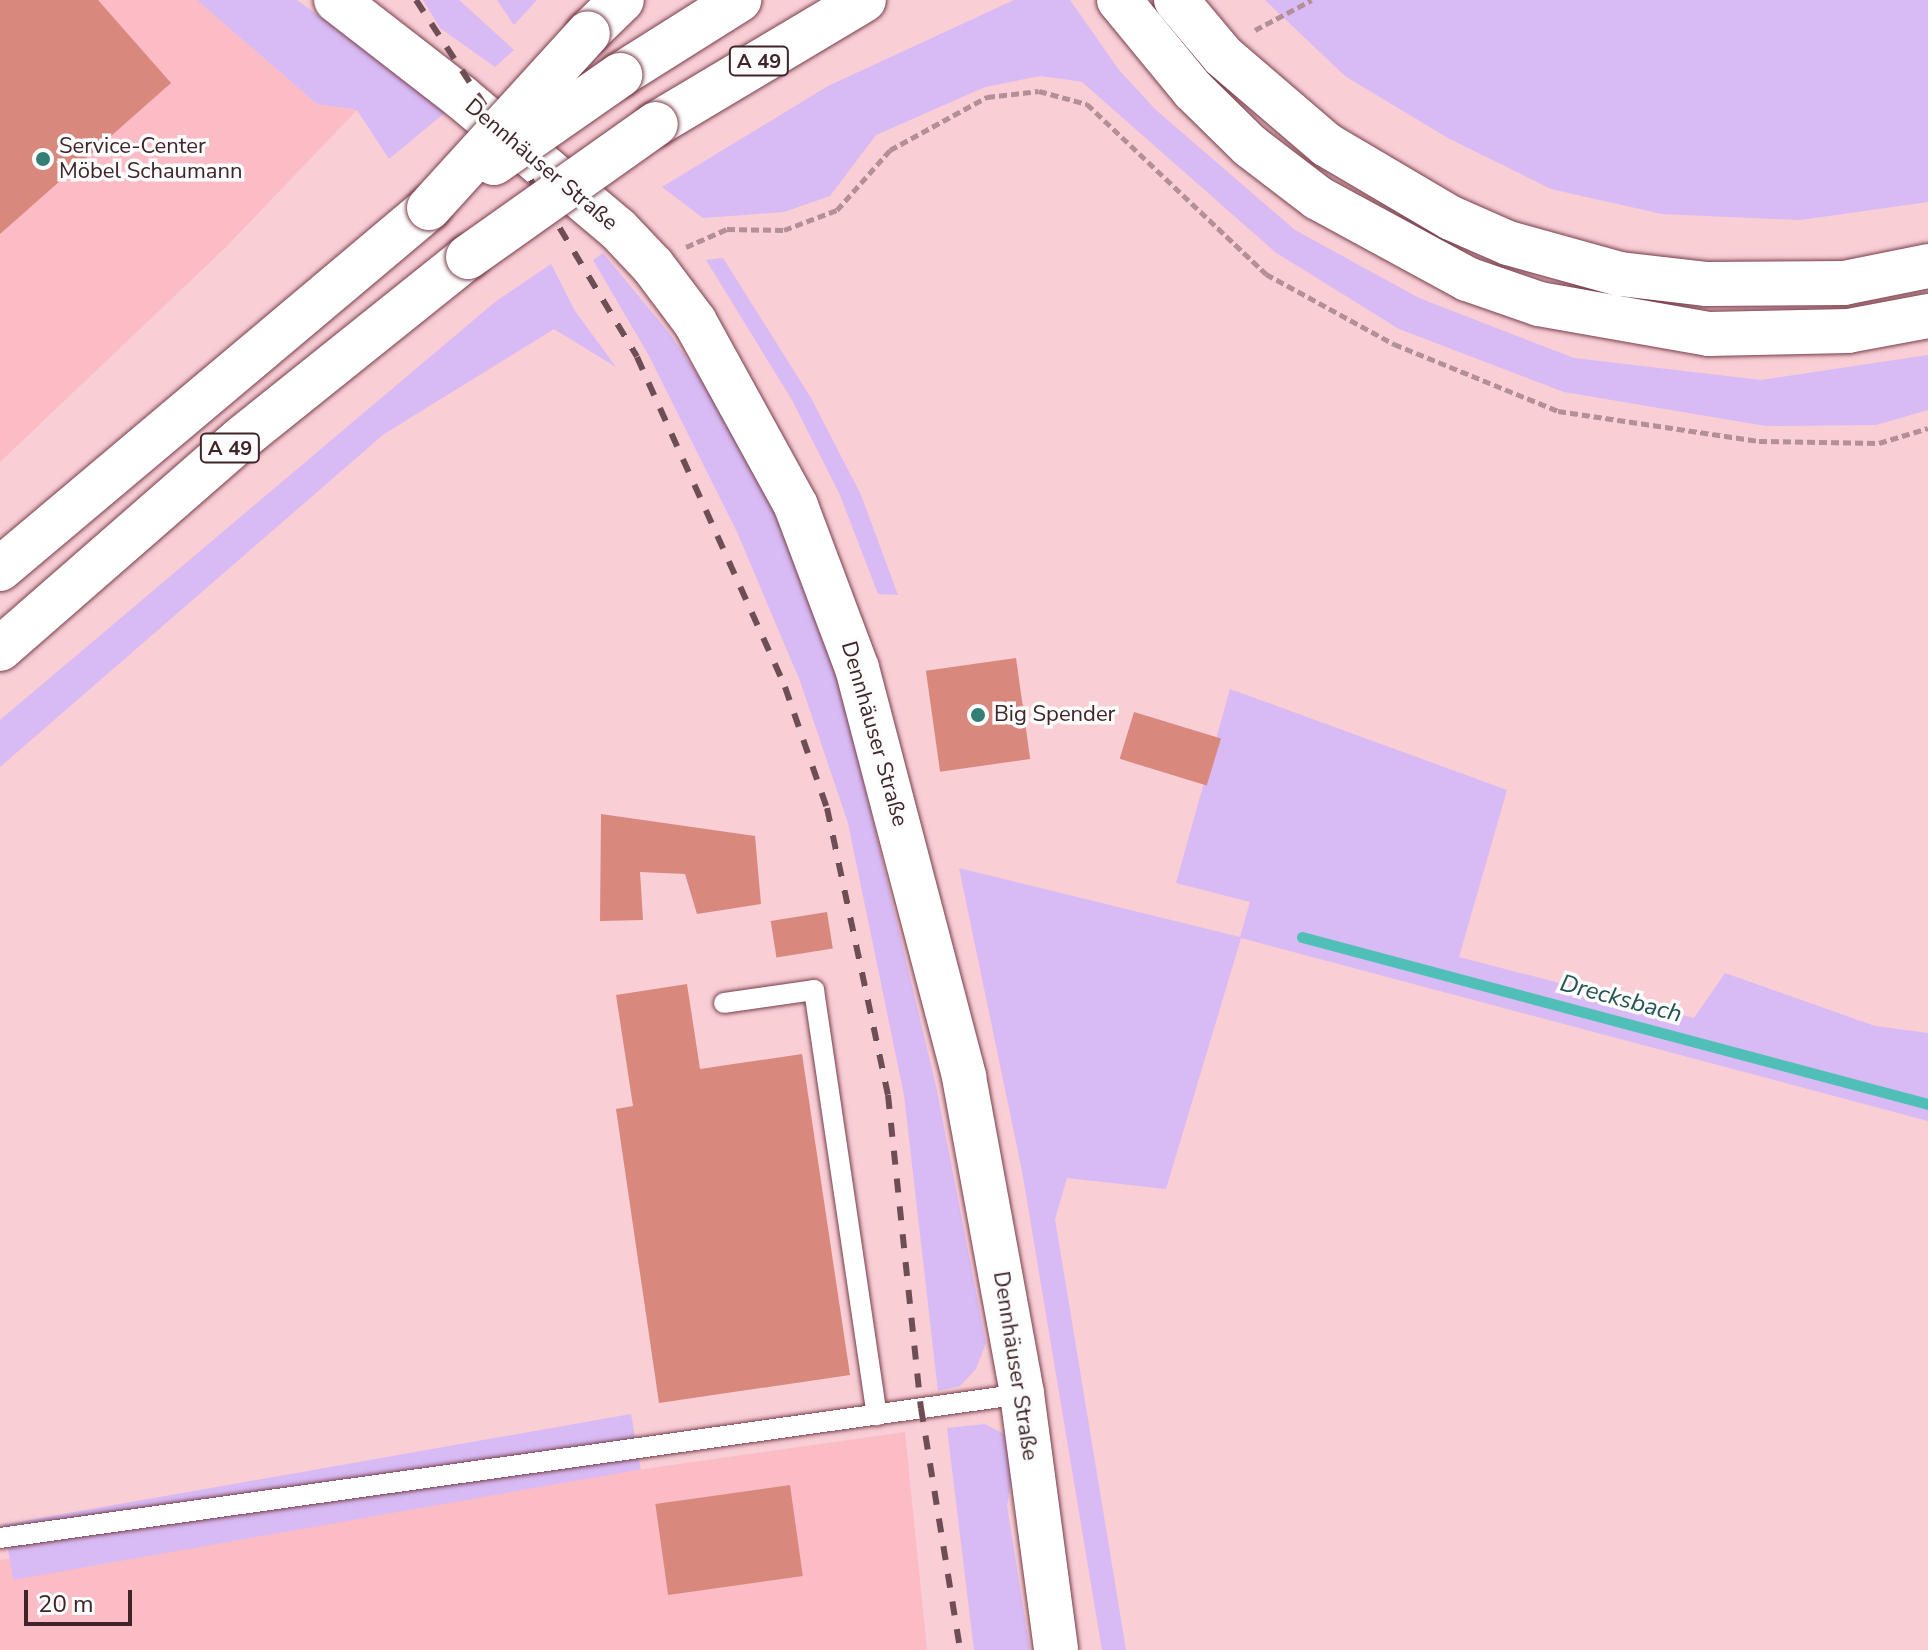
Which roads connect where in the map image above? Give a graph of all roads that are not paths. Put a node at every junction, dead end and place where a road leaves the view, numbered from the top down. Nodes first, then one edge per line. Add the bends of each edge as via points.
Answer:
1 (336, 0) edge
2 (622, 0) edge
3 (739, 0) edge
4 (864, 0) edge
5 (1119, 0) edge
6 (1176, 0) edge
7 (429, 208) junction
8 (1928, 266) edge
9 (1928, 316) edge
10 (0, 569) edge
11 (0, 649) edge
12 (724, 1003) dead end
13 (1022, 1394) junction
14 (877, 1415) junction
15 (0, 1538) edge
16 (1056, 1650) edge

1 - 13 main road, Dennhäuser Straße via 471,105 618,229 653,266 695,322 796,506 857,668 964,1077
2 - 7 main road, bridge
3 - 7 main road, A 49, bridge via 620,75
4 - 11 main road, A 49, bridge via 656,124 468,257 242,438
5 - 9 main road via 1193,90 1250,146 1318,198 1467,279 1553,308 1709,334 1848,331
6 - 8 main road via 1223,56 1282,109 1377,177 1451,218 1555,258 1620,274 1775,287 1844,283
7 - 10 main road, A 49
12 - 14 lane via 814,990
13 - 14 lane
13 - 16 main road, Dennhäuser Straße
14 - 15 lane

